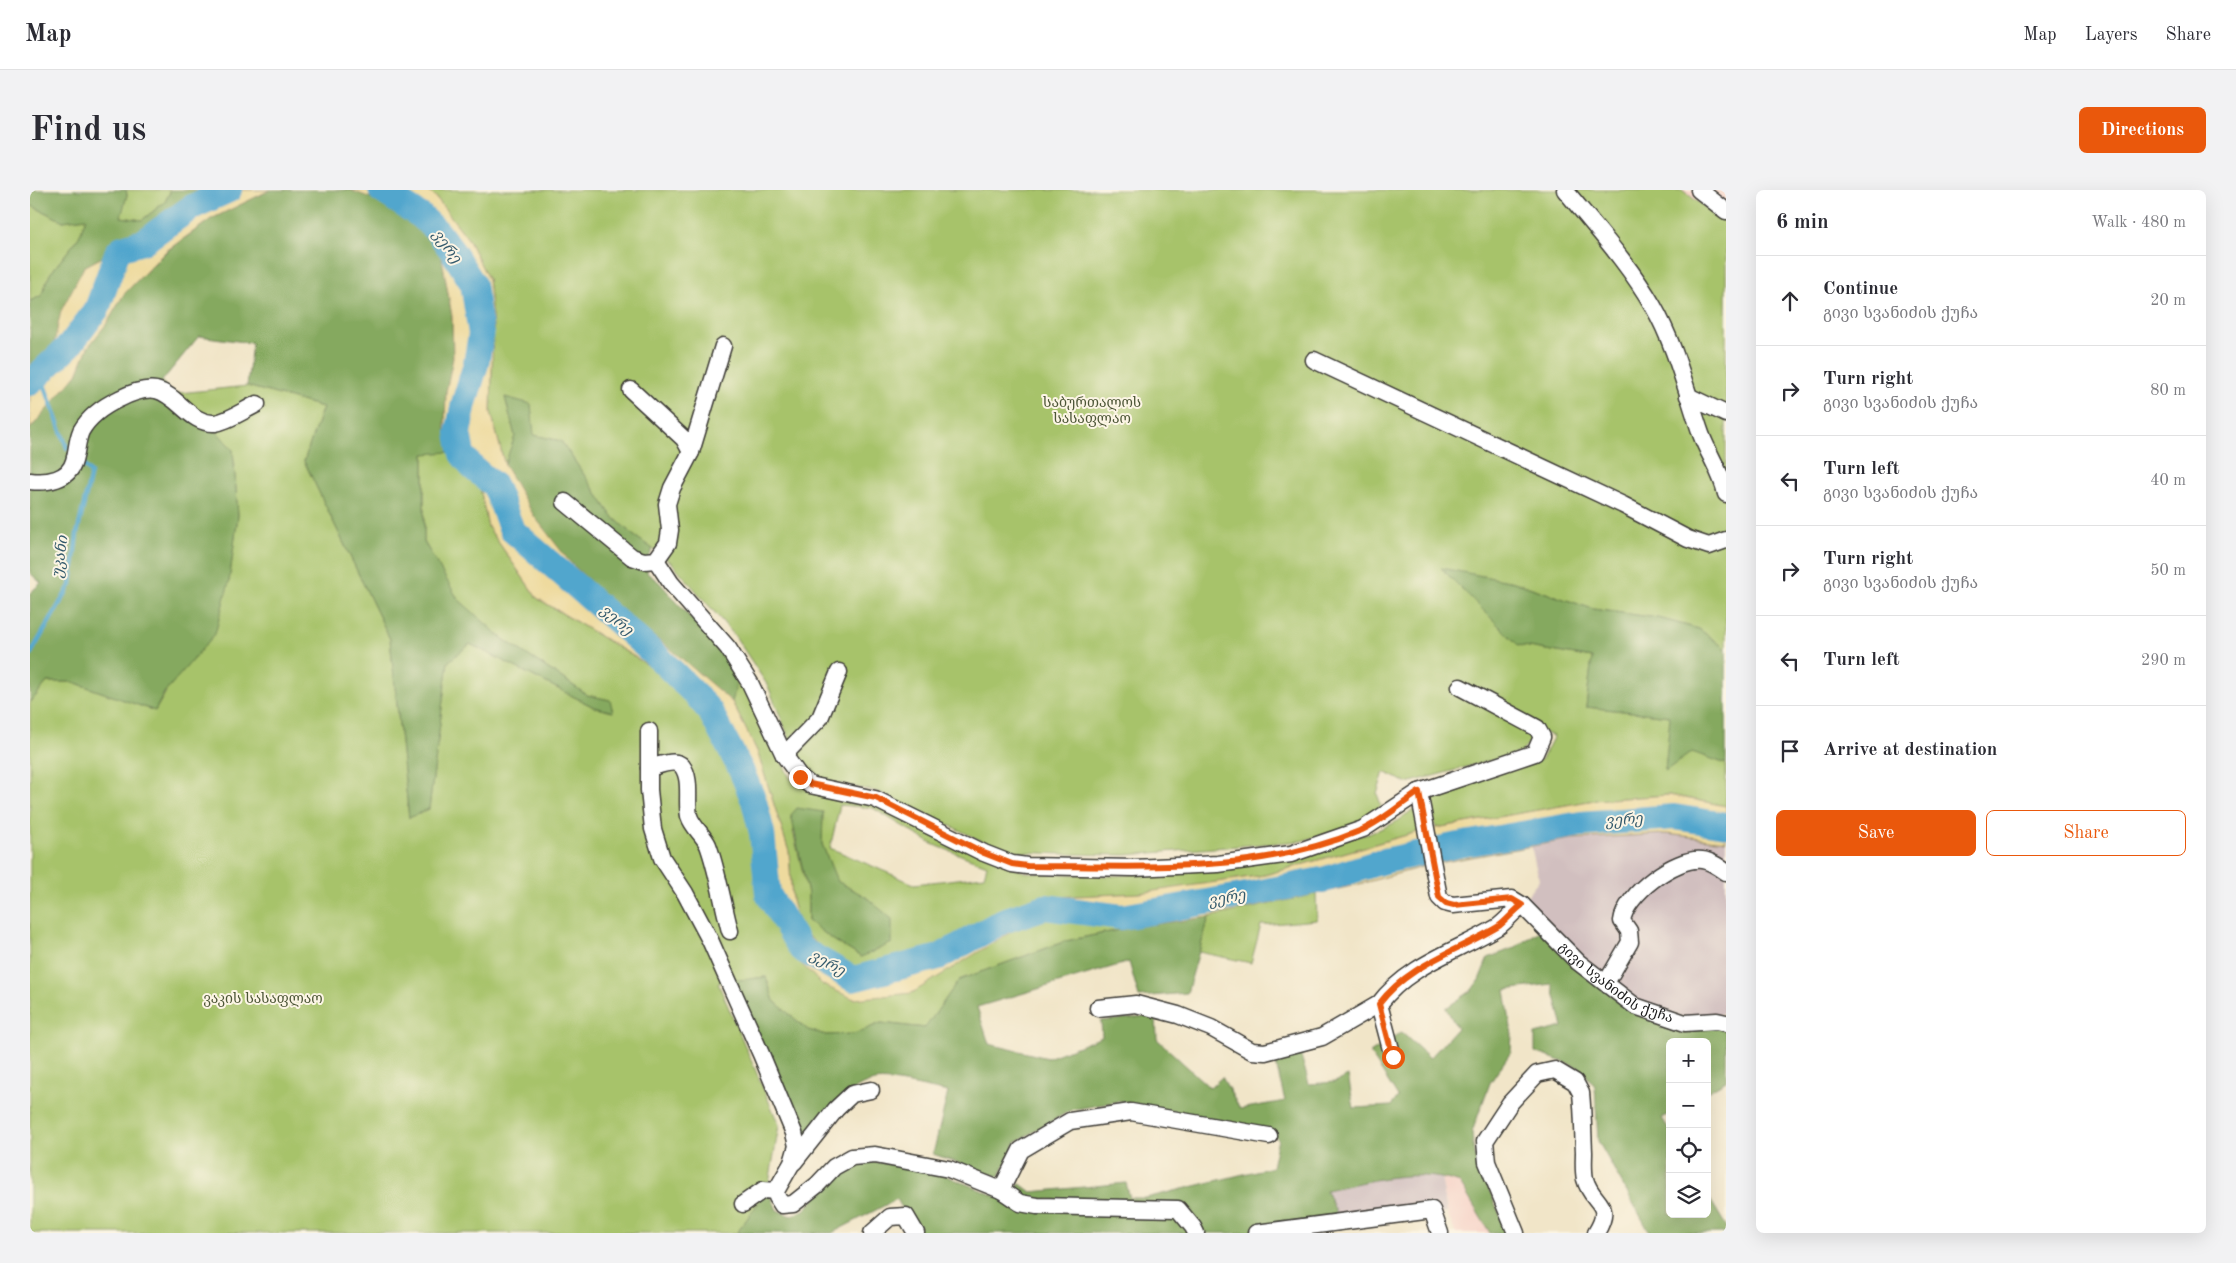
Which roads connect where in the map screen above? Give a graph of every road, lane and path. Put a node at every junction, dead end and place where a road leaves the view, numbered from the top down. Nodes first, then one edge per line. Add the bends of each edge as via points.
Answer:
1 (1565, 190) edge
2 (1709, 193) edge
3 (1726, 211) edge
4 (723, 346) dead end
5 (1314, 360) dead end
6 (631, 390) dead end
7 (1688, 396) junction
8 (257, 404) dead end
9 (1726, 414) edge
10 (690, 452) junction
11 (30, 481) edge
12 (1726, 494) edge
13 (565, 502) dead end
14 (1726, 540) edge
15 (656, 560) junction
16 (839, 672) dead end
17 (1460, 687) dead end
18 (649, 731) dead end
19 (784, 755) junction
20 (649, 768) junction
21 (1419, 792) junction
22 (1726, 872) edge
23 (1522, 905) junction
24 (730, 931) dead end
25 (1606, 983) junction
26 (1379, 1004) junction
27 (1098, 1008) dead end
28 (1726, 1023) edge
29 (1393, 1057) dead end
30 (871, 1090) dead end
31 (1269, 1136) dead end
32 (792, 1163) junction
33 (1001, 1190) junction
34 (776, 1191) junction
35 (743, 1204) dead end
36 (872, 1233) edge
37 (916, 1233) edge
38 (1196, 1233) edge
39 (1256, 1233) edge
40 (1440, 1233) edge
41 (1516, 1233) edge
42 (1596, 1233) edge

1 - 7 street via 1624,263 1653,306 1678,360
2 - 3 street
4 - 10 street
5 - 14 street via 1623,505 1688,539 1709,546
6 - 10 street via 684,439
7 - 9 street
7 - 12 street
8 - 11 street via 213,423 199,420 156,390 130,394 116,400 87,422 80,433 70,471 62,478
10 - 15 street via 672,488 667,504 668,543
13 - 15 street via 632,557
15 - 19 street via 728,648 750,683
16 - 19 street via 820,718
17 - 21 street via 1537,728 1542,737 1535,753
18 - 20 street
19 - 21 street via 800,777 810,784 876,798 984,853 1027,866 1134,868 1218,864 1291,854 1363,829
20 - 24 street via 678,764 686,775 689,815 707,843
20 - 32 street via 653,829 662,858 710,940 761,1054 794,1133 797,1146
21 - 23 street via 1439,897 1454,905 1512,899
22 - 25 street via 1716,864 1701,860 1682,864 1656,877 1631,900 1622,921 1629,931 1630,942
23 - 25 street, გივი სვანიძის ქუჩა via 1578,962
23 - 26 street via 1500,925 1432,960 1390,990
25 - 28 street, გივი სვანიძის ქუჩა via 1635,1006 1686,1023
26 - 27 street via 1322,1037 1266,1052 1252,1051 1211,1028 1178,1015 1136,1004
26 - 29 street
30 - 32 street via 852,1094 836,1108
31 - 33 street via 1131,1112 1070,1121 1021,1150
32 - 34 street
33 - 34 street via 949,1169 875,1155 852,1157 834,1167 793,1204 782,1204
33 - 38 street via 1020,1203 1037,1206 1178,1209
34 - 35 street via 764,1190
36 - 37 street via 890,1217 906,1216
39 - 40 street via 1432,1210
41 - 42 street via 1487,1162 1485,1141 1510,1102 1537,1074 1555,1070 1575,1082 1581,1093 1584,1176 1592,1196 1600,1202 1604,1212

